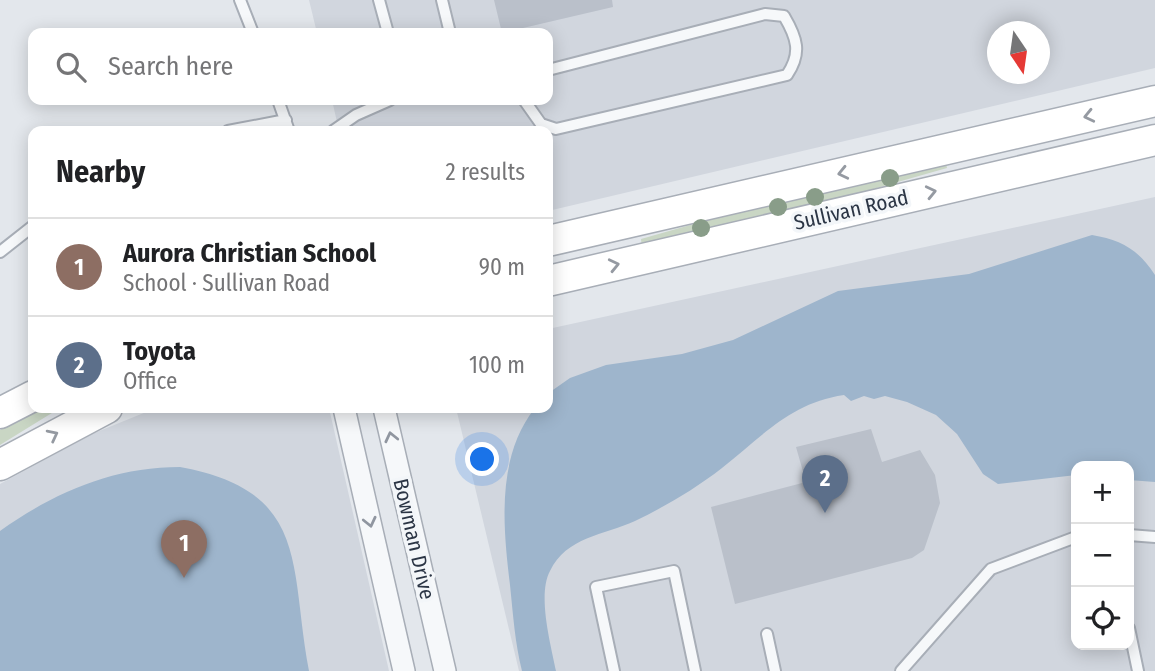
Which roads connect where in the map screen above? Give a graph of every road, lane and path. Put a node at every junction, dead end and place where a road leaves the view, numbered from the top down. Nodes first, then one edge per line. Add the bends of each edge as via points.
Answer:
1 (240, 0) edge
2 (379, 0) edge
3 (443, 0) edge
4 (251, 28) edge
5 (387, 28) edge
6 (449, 28) edge
7 (553, 69) edge
8 (1155, 101) edge
9 (280, 105) edge
10 (379, 105) edge
11 (528, 105) edge
12 (288, 126) edge
13 (340, 126) edge
14 (547, 126) edge
15 (553, 128) edge
16 (1155, 140) edge
17 (28, 230) edge
18 (553, 241) edge
19 (0, 252) edge
20 (553, 280) edge
21 (28, 399) edge
22 (98, 413) edge
23 (345, 413) edge
24 (385, 413) edge
25 (0, 414) edge
26 (0, 465) edge
27 (1134, 535) edge
28 (1155, 537) edge
29 (1071, 539) edge
30 (767, 634) dead end
31 (1134, 650) edge
32 (404, 671) edge
33 (445, 671) edge
34 (614, 671) edge
35 (695, 671) edge
36 (775, 671) edge
37 (901, 671) edge
38 (1139, 671) edge

1 - 4 lane
2 - 5 lane
3 - 6 lane
7 - 15 lane via 765,14 784,16 798,48 787,75
8 -> 18 street, Sullivan Road
9 - 12 lane
10 - 13 lane
11 - 14 lane
20 -> 16 street, Sullivan Road
17 - 19 lane
21 - 25 street
26 -> 22 street
23 -> 32 street, Bowman Drive
33 -> 24 street, Bowman Drive
27 - 28 lane
29 - 37 lane via 991,569
30 - 36 lane
31 - 38 lane
34 - 35 lane via 596,587 674,571

